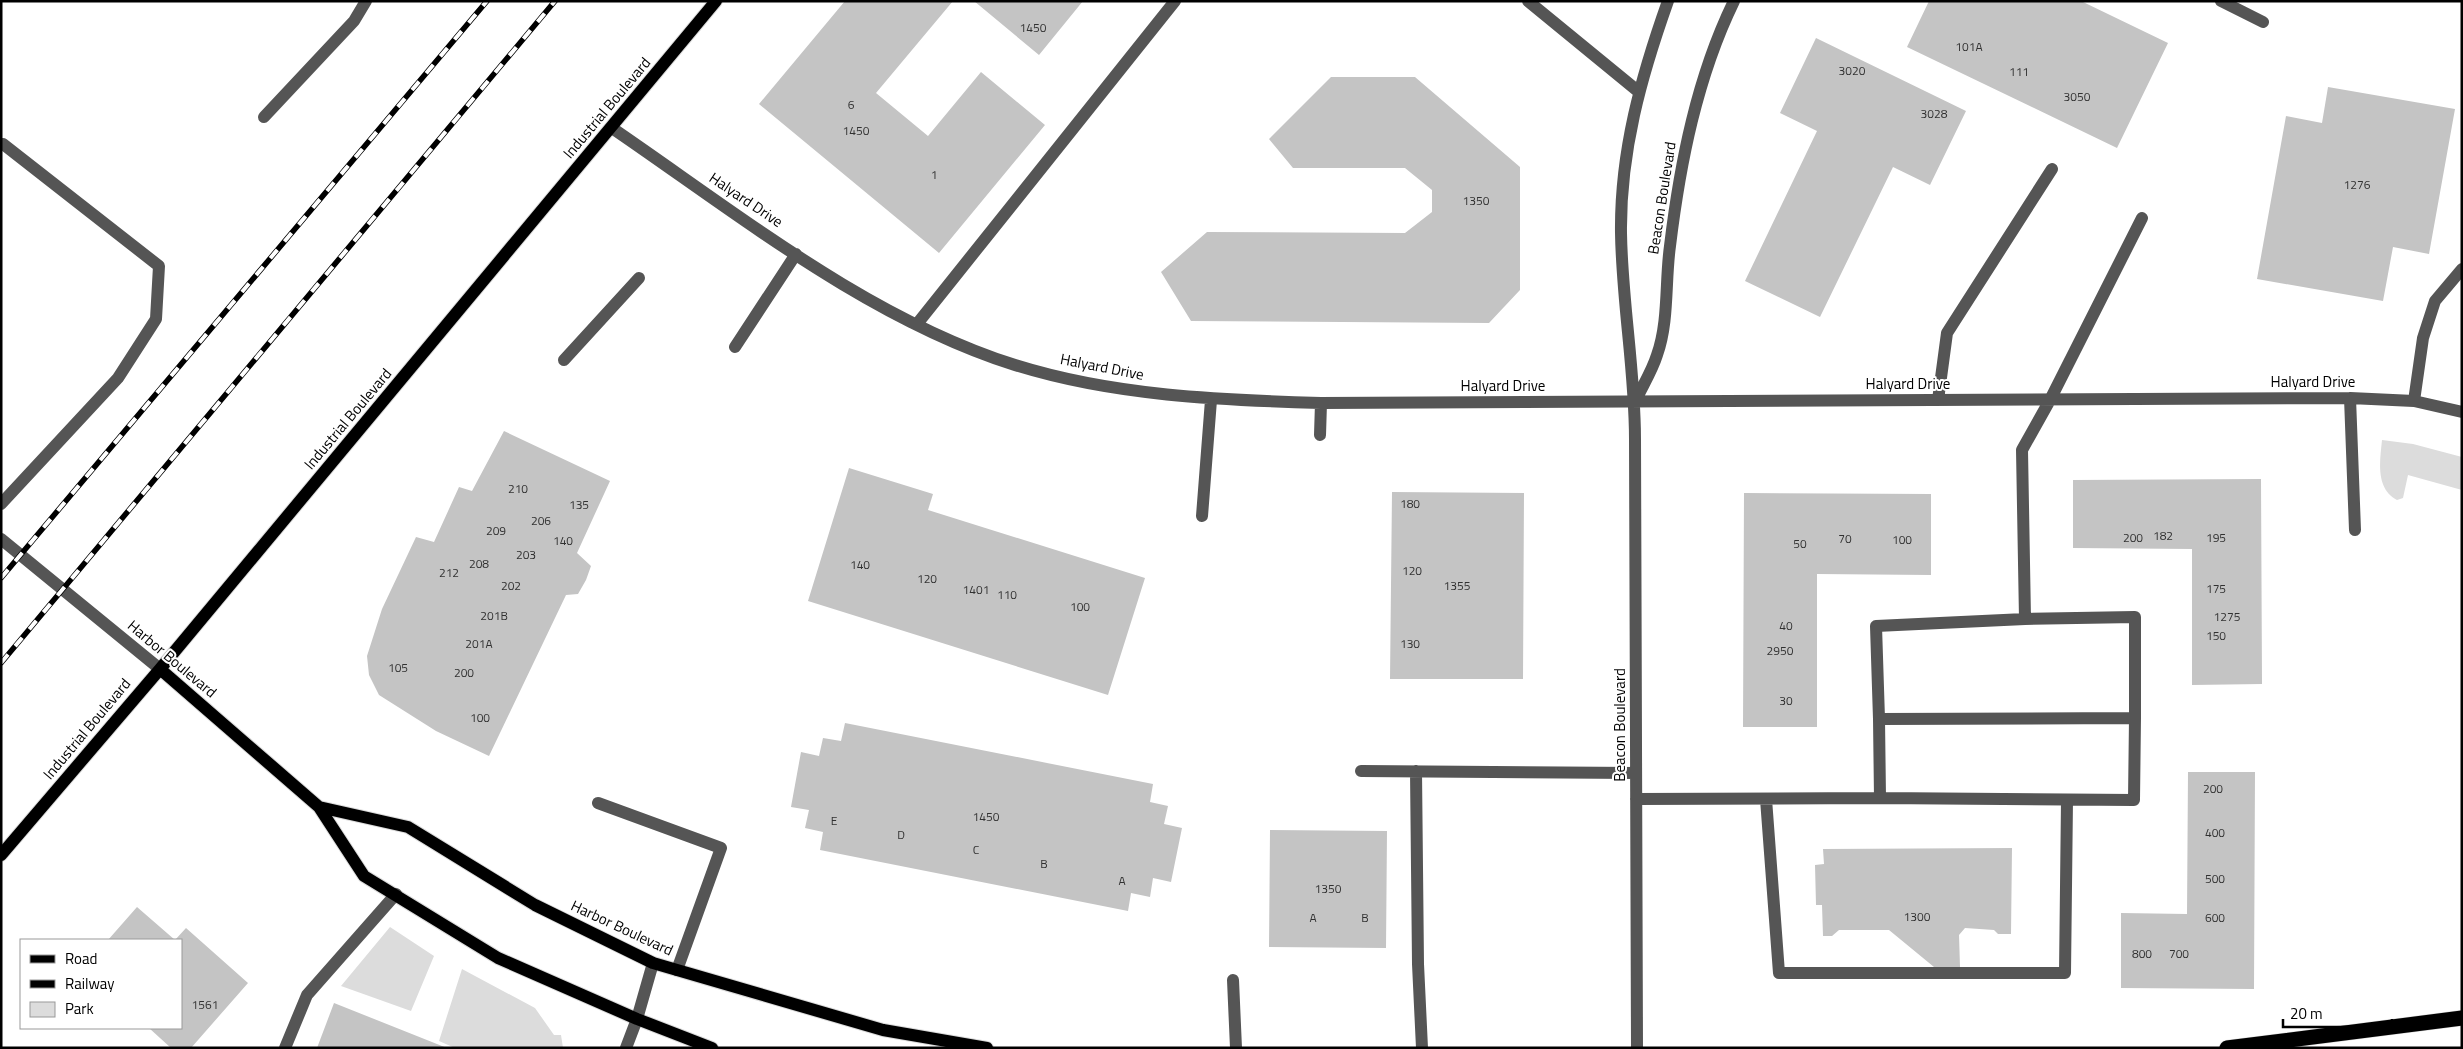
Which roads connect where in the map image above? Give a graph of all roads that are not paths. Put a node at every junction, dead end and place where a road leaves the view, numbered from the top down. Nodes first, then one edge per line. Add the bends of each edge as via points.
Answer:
1 (366, 1) edge
2 (716, 1) edge
3 (1175, 1) edge
4 (1528, 1) edge
5 (1668, 1) edge
6 (1734, 1) edge
7 (2221, 1) edge
8 (2263, 22) dead end
9 (1639, 92) junction
10 (264, 117) dead end
11 (612, 128) junction
12 (3, 144) dead end
13 (2052, 169) dead end
14 (2142, 218) dead end
15 (796, 254) junction
16 (2462, 269) edge
17 (639, 278) dead end
18 (917, 324) junction
19 (735, 347) dead end
20 (564, 360) dead end
21 (2350, 398) junction
22 (1211, 400) junction
23 (1938, 400) junction
24 (2050, 400) junction
25 (2414, 401) junction
26 (1635, 402) junction
27 (1321, 403) junction
28 (2462, 412) edge
29 (1320, 435) dead end
30 (1, 504) edge
31 (1202, 516) dead end
32 (2355, 530) dead end
33 (1, 538) edge
34 (2025, 618) junction
35 (160, 669) junction
36 (2135, 718) junction
37 (1879, 720) junction
38 (1361, 771) dead end
39 (1416, 771) junction
40 (1636, 773) junction
41 (1880, 798) junction
42 (1636, 800) junction
43 (1766, 800) junction
44 (2067, 800) junction
45 (598, 803) dead end
46 (319, 807) junction
47 (1, 855) edge
48 (396, 894) junction
49 (653, 963) junction
50 (677, 970) junction
51 (1233, 980) dead end
52 (2462, 1018) edge
53 (637, 1019) junction
54 (285, 1048) edge
55 (626, 1048) edge
56 (712, 1048) edge
57 (987, 1048) edge
58 (1236, 1048) edge
59 (1422, 1048) edge
60 (1637, 1048) edge
61 (2227, 1048) edge

1 - 10 street via 354,21
2 - 11 main road, Industrial Boulevard
3 - 18 street
4 - 9 street
5 - 9 street, Beacon Boulevard
6 - 26 street, Beacon Boulevard via 1703,79 1690,131 1669,248 1658,354
7 - 8 street
9 - 26 street, Beacon Boulevard via 1623,185 1621,235
11 - 15 street, Halyard Drive
11 - 35 main road, Industrial Boulevard
12 - 30 street via 159,266 156,319 118,378
13 - 23 street via 1947,333
14 - 24 street
15 - 18 street, Halyard Drive via 828,276
15 - 19 street
16 - 25 street via 2435,301 2423,338
17 - 20 street
18 - 22 street, Halyard Drive via 971,350 1017,366 1113,388
21 - 24 street, Halyard Drive
21 - 25 street, Halyard Drive
21 - 32 street
22 - 27 street, Halyard Drive
22 - 31 street
23 - 24 street, Halyard Drive
23 - 26 street, Halyard Drive
24 - 34 street via 2022,450
25 - 28 street, Halyard Drive
26 - 27 street, Halyard Drive
26 - 40 street, Beacon Boulevard
27 - 29 street
33 - 35 street, Harbor Boulevard
34 - 36 street via 2135,617
34 - 37 street via 1876,626
35 - 46 main road, Harbor Boulevard
35 - 47 main road, Industrial Boulevard
36 - 37 street
36 - 44 street via 2134,800
37 - 41 street
38 - 39 street
39 - 40 street
39 - 59 street
40 - 42 street, Beacon Boulevard
41 - 43 street
41 - 44 street
42 - 43 street
42 - 60 street, Beacon Boulevard
43 - 44 street via 1779,973 2065,973
45 - 50 street via 721,848
46 - 48 main road, Harbor Boulevard via 364,876
46 - 49 main road, Harbor Boulevard via 408,827 535,905
48 - 53 main road, Harbor Boulevard via 498,958
48 - 54 street via 307,995
49 - 50 main road, Harbor Boulevard
49 - 53 street
50 - 57 main road, Harbor Boulevard via 883,1030
51 - 58 street
52 - 61 highway
53 - 55 street
53 - 56 main road, Harbor Boulevard

